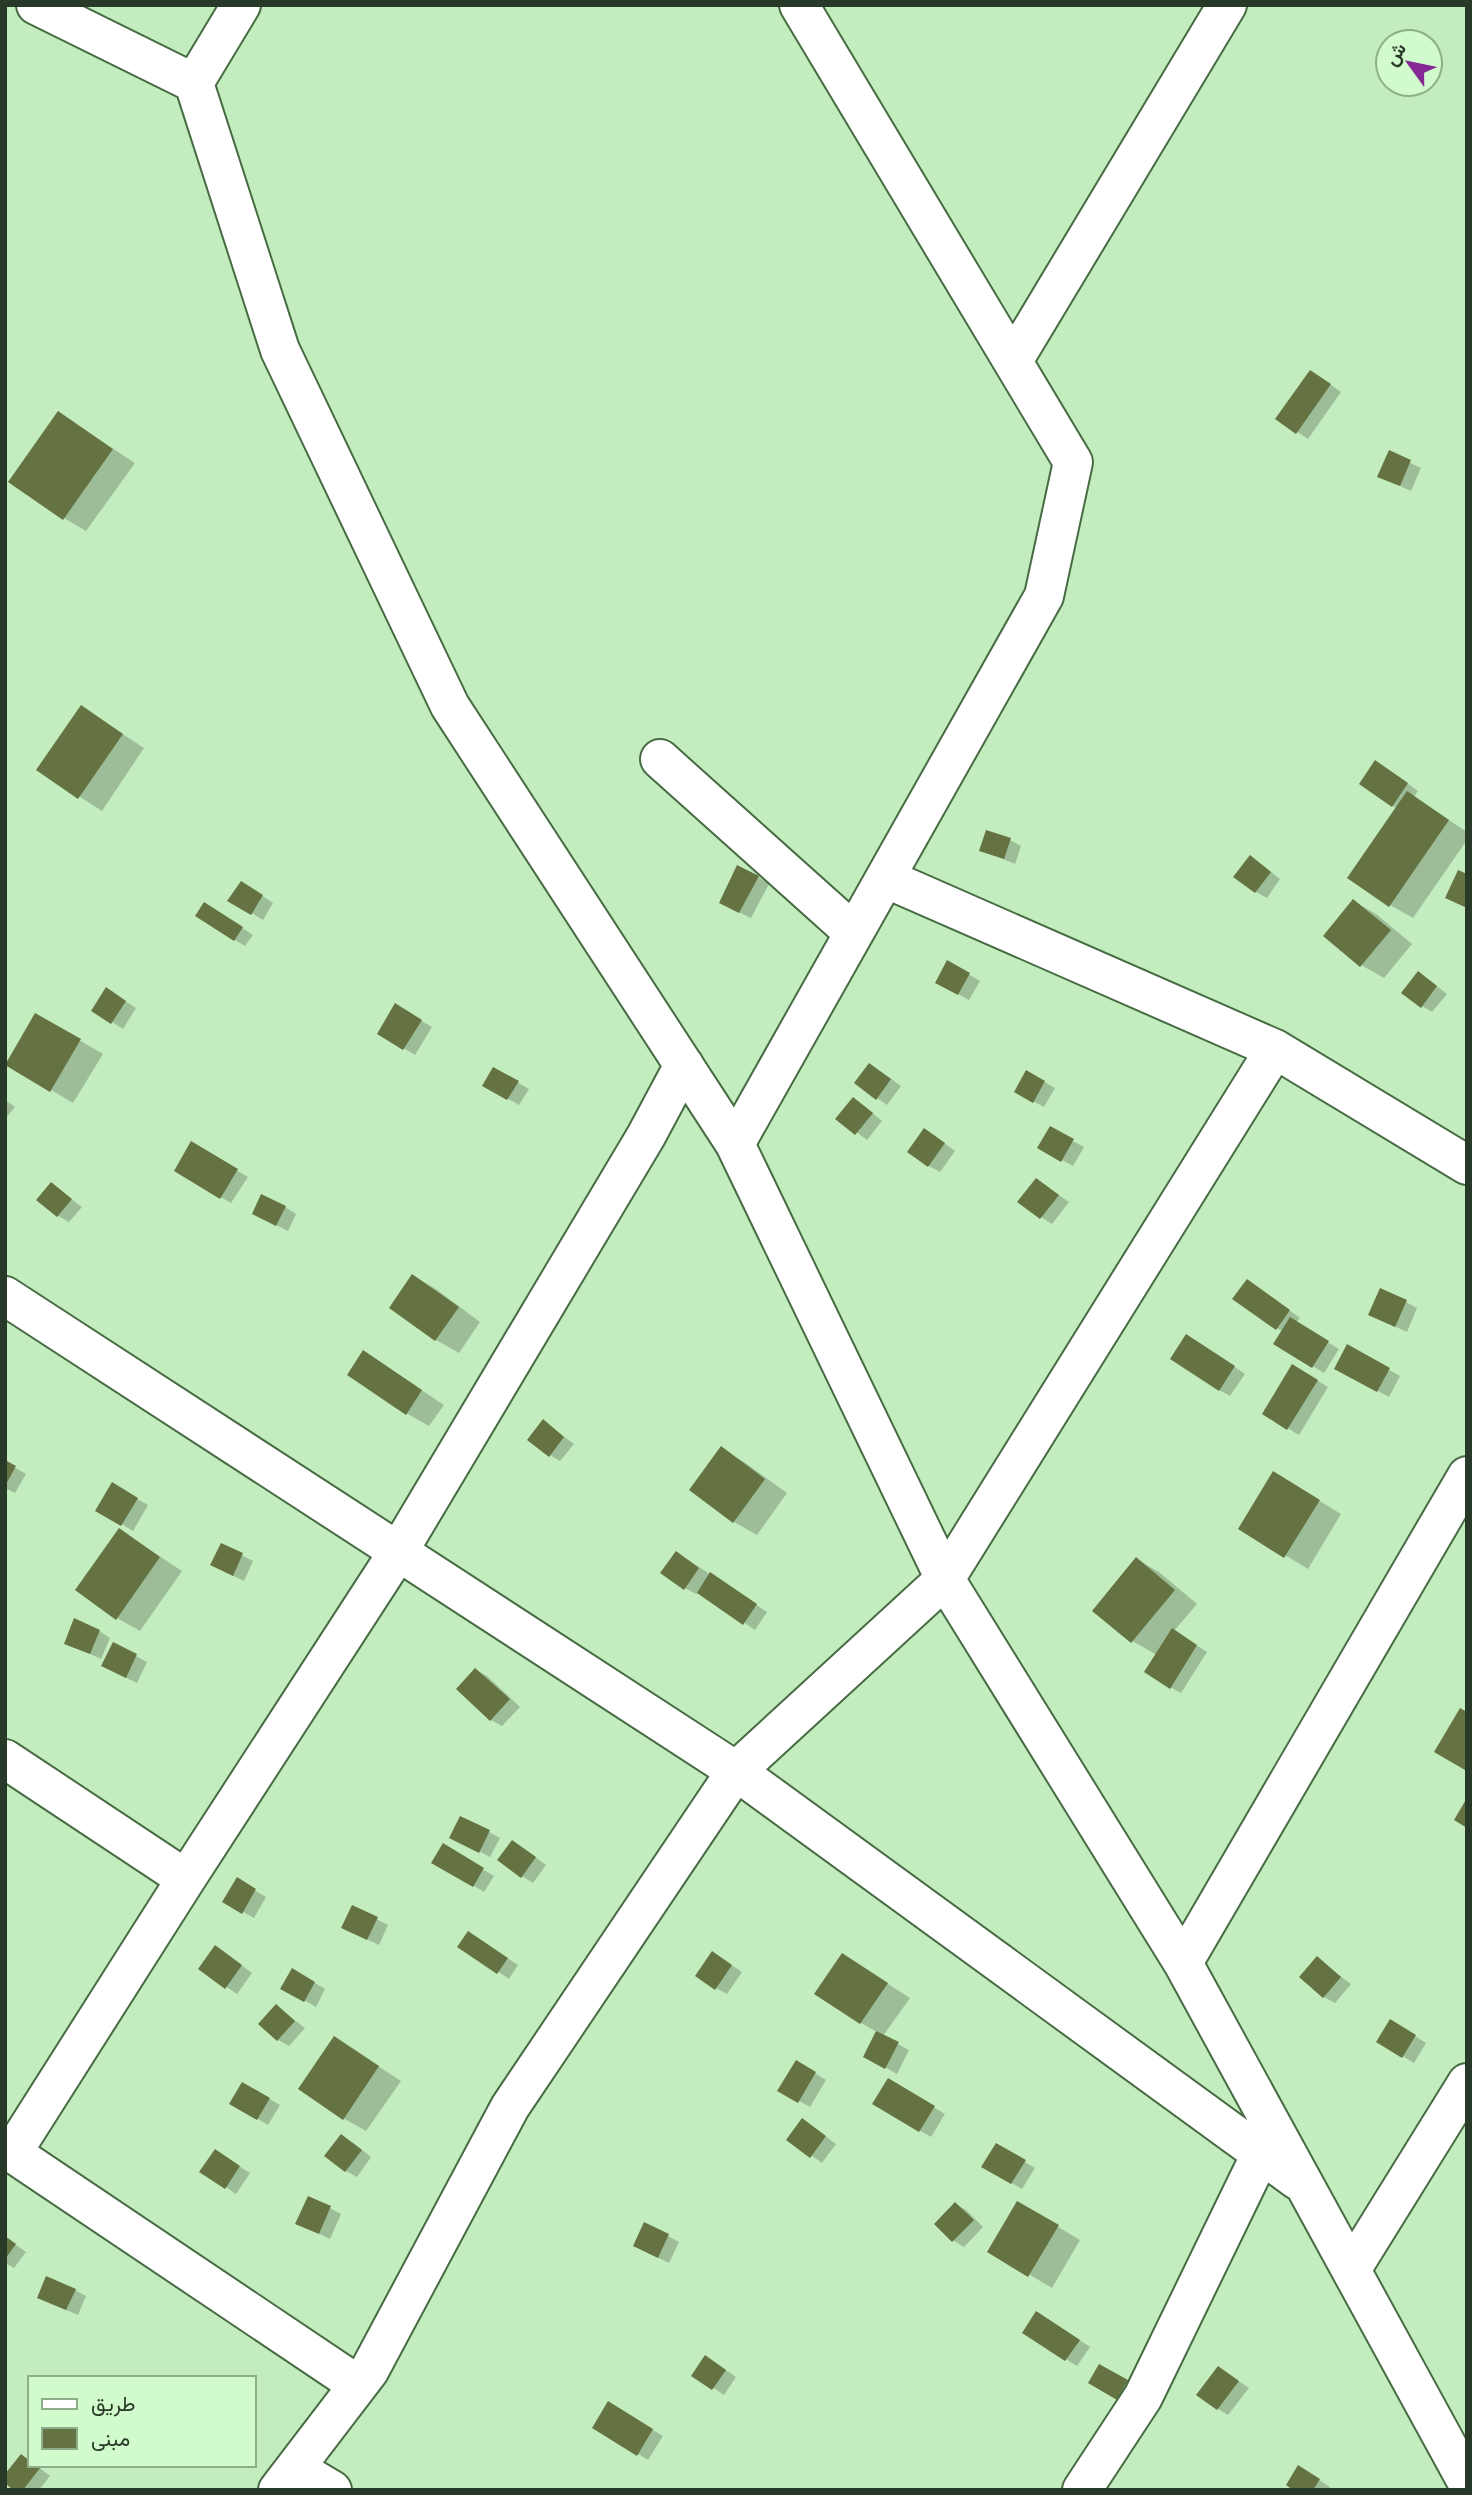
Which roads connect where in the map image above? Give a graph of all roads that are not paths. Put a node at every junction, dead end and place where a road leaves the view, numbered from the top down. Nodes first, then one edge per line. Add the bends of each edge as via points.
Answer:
1 (36, 5) edge
2 (241, 5) edge
3 (799, 5) edge
4 (1227, 5) edge
5 (194, 83) junction
6 (1013, 361) junction
7 (660, 760) dead end
8 (885, 878) junction
9 (854, 933) junction
10 (1275, 1049) junction
11 (684, 1065) junction
12 (735, 1144) junction
13 (1467, 1165) edge
14 (5, 1296) edge
15 (1467, 1476) edge
16 (398, 1552) junction
17 (945, 1579) junction
18 (5, 1759) edge
19 (736, 1771) junction
20 (186, 1879) junction
21 (1183, 1963) junction
22 (1467, 2083) edge
23 (9, 2150) edge
24 (1261, 2154) junction
25 (1304, 2186) junction
26 (1351, 2270) junction
27 (358, 2385) junction
28 (286, 2479) edge
29 (1467, 2482) edge
30 (332, 2490) edge
31 (1083, 2490) edge

1 - 5 street
2 - 5 street
3 - 6 street
4 - 6 street
5 - 11 street via 280,349 450,706
6 - 8 street via 1073,462 1044,596
7 - 9 street
8 - 9 street
8 - 10 street
9 - 12 street
10 - 13 street
10 - 17 street
11 - 12 street
11 - 16 street
12 - 17 street
14 - 16 street
15 - 21 street
16 - 19 street
16 - 20 street
17 - 19 street
17 - 21 street
18 - 20 street
19 - 24 street
19 - 27 street via 510,2107
20 - 23 street
21 - 25 street
22 - 26 street
23 - 27 street
24 - 25 street
24 - 31 street via 1143,2397
25 - 26 street
26 - 29 street
27 - 28 street
28 - 30 street

